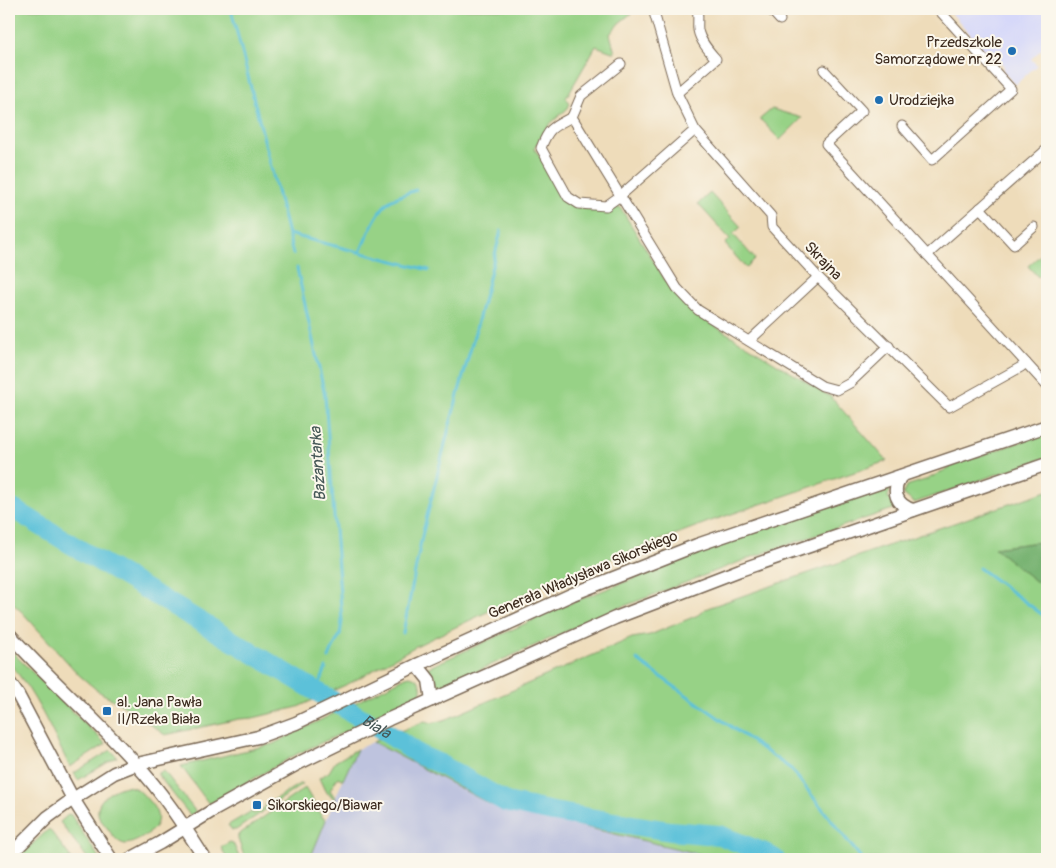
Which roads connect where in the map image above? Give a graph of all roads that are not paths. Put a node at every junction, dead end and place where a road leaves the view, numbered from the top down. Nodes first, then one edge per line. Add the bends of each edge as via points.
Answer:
1 (653, 9) edge
2 (697, 9) edge
3 (770, 9) edge
4 (938, 9) edge
5 (780, 20) dead end
6 (621, 64) dead end
7 (824, 70) dead end
8 (677, 93) junction
9 (572, 117) junction
10 (902, 126) dead end
11 (695, 130) junction
12 (1047, 150) edge
13 (620, 196) junction
14 (980, 208) junction
15 (1034, 227) dead end
16 (927, 254) junction
17 (818, 276) junction
18 (749, 341) junction
19 (889, 346) junction
20 (1026, 363) junction
21 (1047, 386) edge
22 (1047, 426) edge
23 (1047, 464) edge
24 (901, 476) junction
25 (913, 510) junction
26 (9, 634) edge
27 (417, 665) junction
28 (9, 682) edge
29 (432, 700) junction
30 (137, 764) junction
31 (73, 799) junction
32 (184, 827) junction
33 (9, 856) edge
34 (111, 859) edge
35 (130, 859) edge
36 (205, 859) edge

1 - 8 street, Skrajna
2 - 8 street via 698,32 716,59
3 - 5 street
4 - 10 street via 1011,89 932,160
6 - 9 street via 581,96
7 - 16 street via 862,111 826,144
8 - 11 street, Skrajna
9 - 13 street
9 - 13 street via 552,128 541,148 568,197 579,204 606,206
11 - 13 street
11 - 17 street, Skrajna via 771,216 772,226
12 - 14 street
13 - 18 street via 677,288 698,310
14 - 15 street via 1014,245
14 - 16 street
16 - 20 street
17 - 18 street
17 - 19 street, Skrajna
18 - 19 street via 822,386 837,390
19 - 20 street, Skrajna via 949,407
20 - 21 street
22 - 24 main road, Generała Władysława Sikorskiego
23 - 25 main road
24 - 25 main road via 896,494 902,505
24 - 27 main road, Generała Władysława Sikorskiego via 688,549 573,594
25 - 29 main road via 624,614
26 - 30 main road
27 - 29 main road via 429,680
27 - 30 main road, Generała Władysława Sikorskiego via 296,724 258,737
28 - 31 main road
29 - 32 main road via 290,768
30 - 31 main road, Generała Władysława Sikorskiego via 114,773
30 - 32 main road
31 - 33 main road, Generała Władysława Sikorskiego via 48,817
31 - 34 main road
32 - 35 main road
32 - 36 main road

